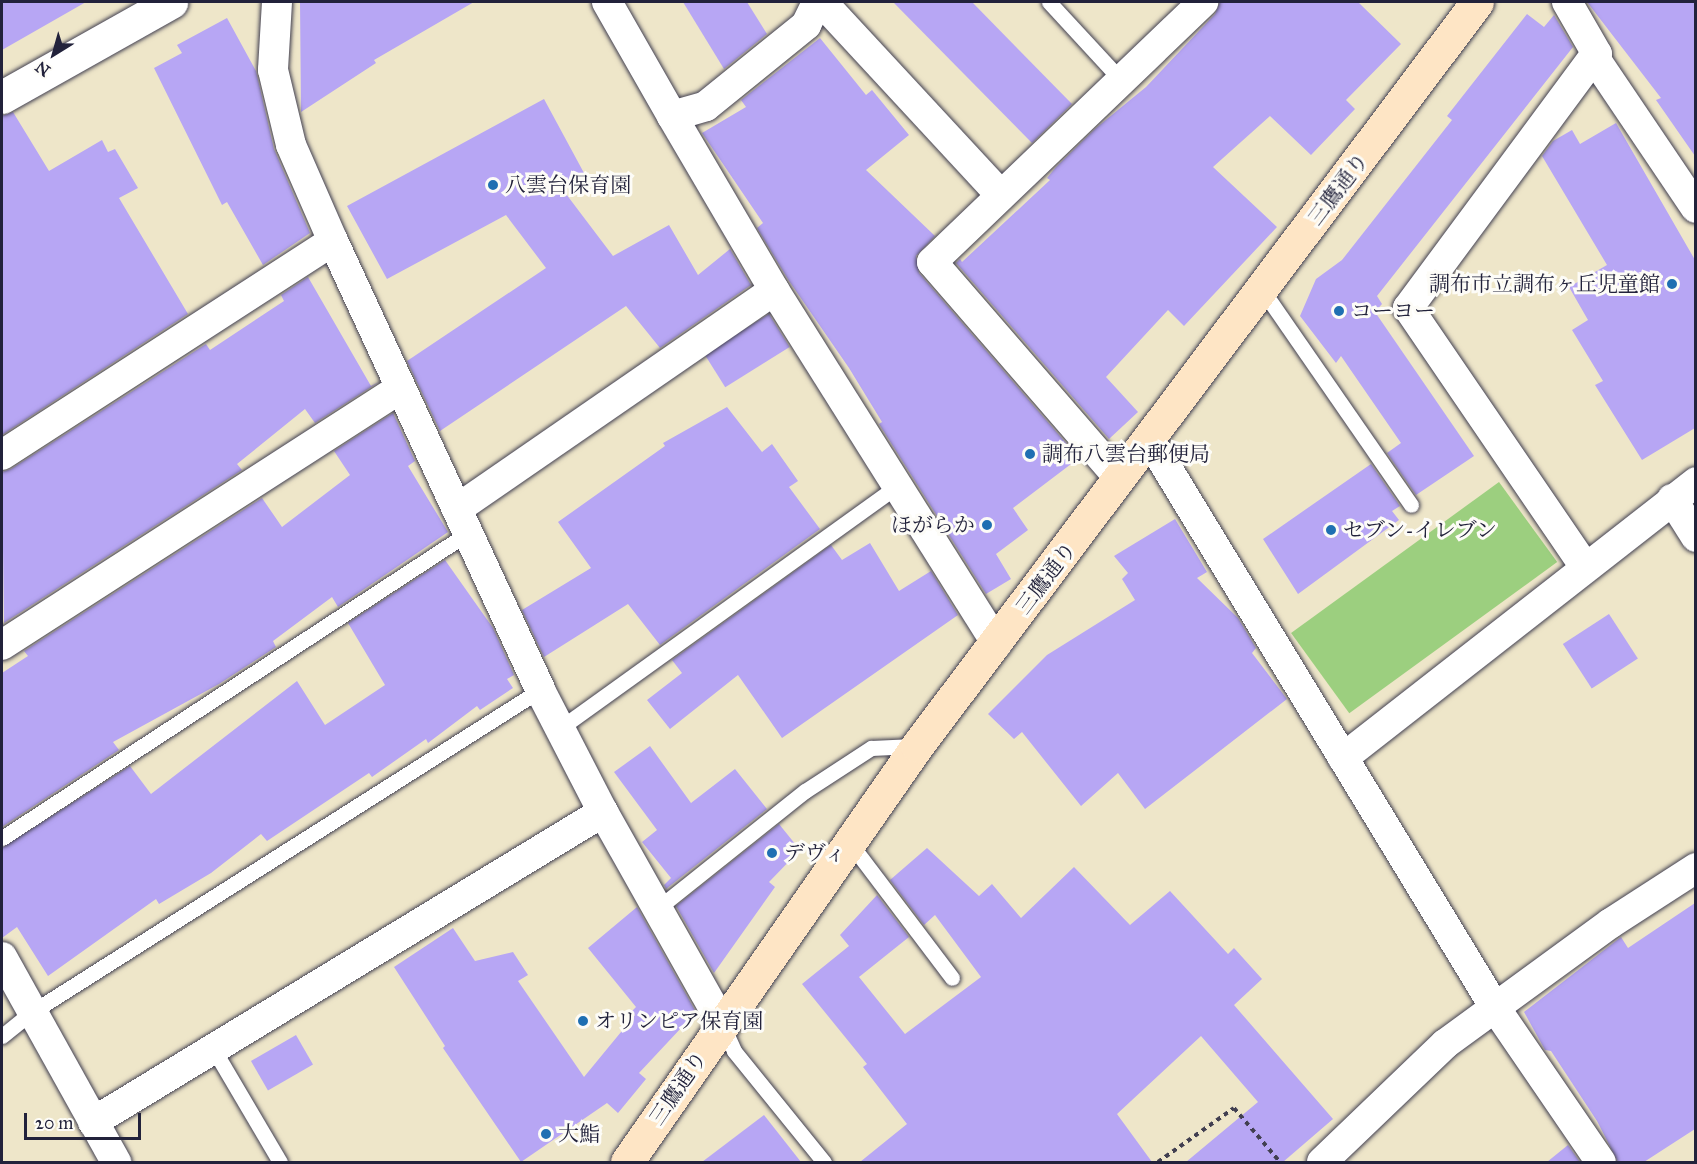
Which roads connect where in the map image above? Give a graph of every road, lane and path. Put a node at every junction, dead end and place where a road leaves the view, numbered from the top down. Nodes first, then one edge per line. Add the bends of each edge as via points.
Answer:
1 (171, 2) edge
2 (277, 2) edge
3 (607, 2) edge
4 (817, 2) edge
5 (822, 2) edge
6 (1049, 2) edge
7 (1203, 2) edge
8 (1477, 2) edge
9 (1567, 2) edge
10 (1594, 57) junction
11 (1122, 81) junction
12 (2, 97) edge
13 (672, 116) junction
14 (1001, 195) junction
15 (1695, 208) edge
16 (333, 241) junction
17 (774, 290) junction
18 (1263, 291) junction
19 (399, 389) junction
20 (1150, 440) junction
21 (2, 455) edge
22 (1120, 479) junction
23 (898, 485) junction
24 (1684, 490) edge
25 (1411, 505) dead end
26 (463, 521) junction
27 (1695, 537) edge
28 (1585, 567) junction
29 (997, 644) junction
30 (2, 645) edge
31 (540, 690) junction
32 (559, 729) junction
33 (917, 746) junction
34 (1343, 758) junction
35 (603, 812) junction
36 (2, 838) edge
37 (850, 843) junction
38 (1695, 868) edge
39 (657, 909) junction
40 (2, 957) edge
41 (952, 978) dead end
42 (1494, 1006) junction
43 (33, 1012) junction
44 (722, 1023) junction
45 (2, 1035) edge
46 (214, 1050) junction
47 (93, 1122) junction
48 (116, 1162) edge
49 (280, 1162) edge
50 (627, 1162) edge
51 (824, 1162) edge
52 (1158, 1162) edge
53 (1280, 1162) edge
54 (1322, 1162) edge
55 (1600, 1162) edge

1 - 12 street
2 - 16 street via 273,70 291,144
3 - 13 street
4 - 13 street via 806,25 706,106
5 - 14 street
6 - 11 lane
7 - 11 street
8 - 18 main road, 三鷹通り
9 - 10 street via 1597,54
10 - 15 street
10 - 28 street via 1408,308
11 - 14 street
13 - 17 street
14 - 22 street via 932,262
16 - 19 street
16 - 21 street
17 - 23 street
17 - 26 street
18 - 20 main road, 三鷹通り
18 - 25 lane
19 - 26 street
19 - 30 street
20 - 22 main road, 三鷹通り
20 - 34 street
22 - 29 main road, 三鷹通り
23 - 29 street
23 - 32 lane
24 - 27 street
24 - 28 street
26 - 31 street
26 - 36 lane
28 - 34 street
29 - 33 main road, 三鷹通り
31 - 32 street
31 - 43 lane
32 - 35 street
33 - 37 main road, 三鷹通り
33 - 39 lane via 871,748 805,791
34 - 42 street
35 - 39 street
35 - 46 street
37 - 41 lane
37 - 44 main road, 三鷹通り
38 - 42 street
39 - 44 street
40 - 43 street
42 - 54 street via 1445,1044
42 - 55 street
43 - 45 lane
43 - 47 street
44 - 50 main road, 三鷹通り
44 - 51 lane via 734,1051
46 - 47 street
46 - 49 lane
47 - 48 street
52 - 53 path via 1234,1108

